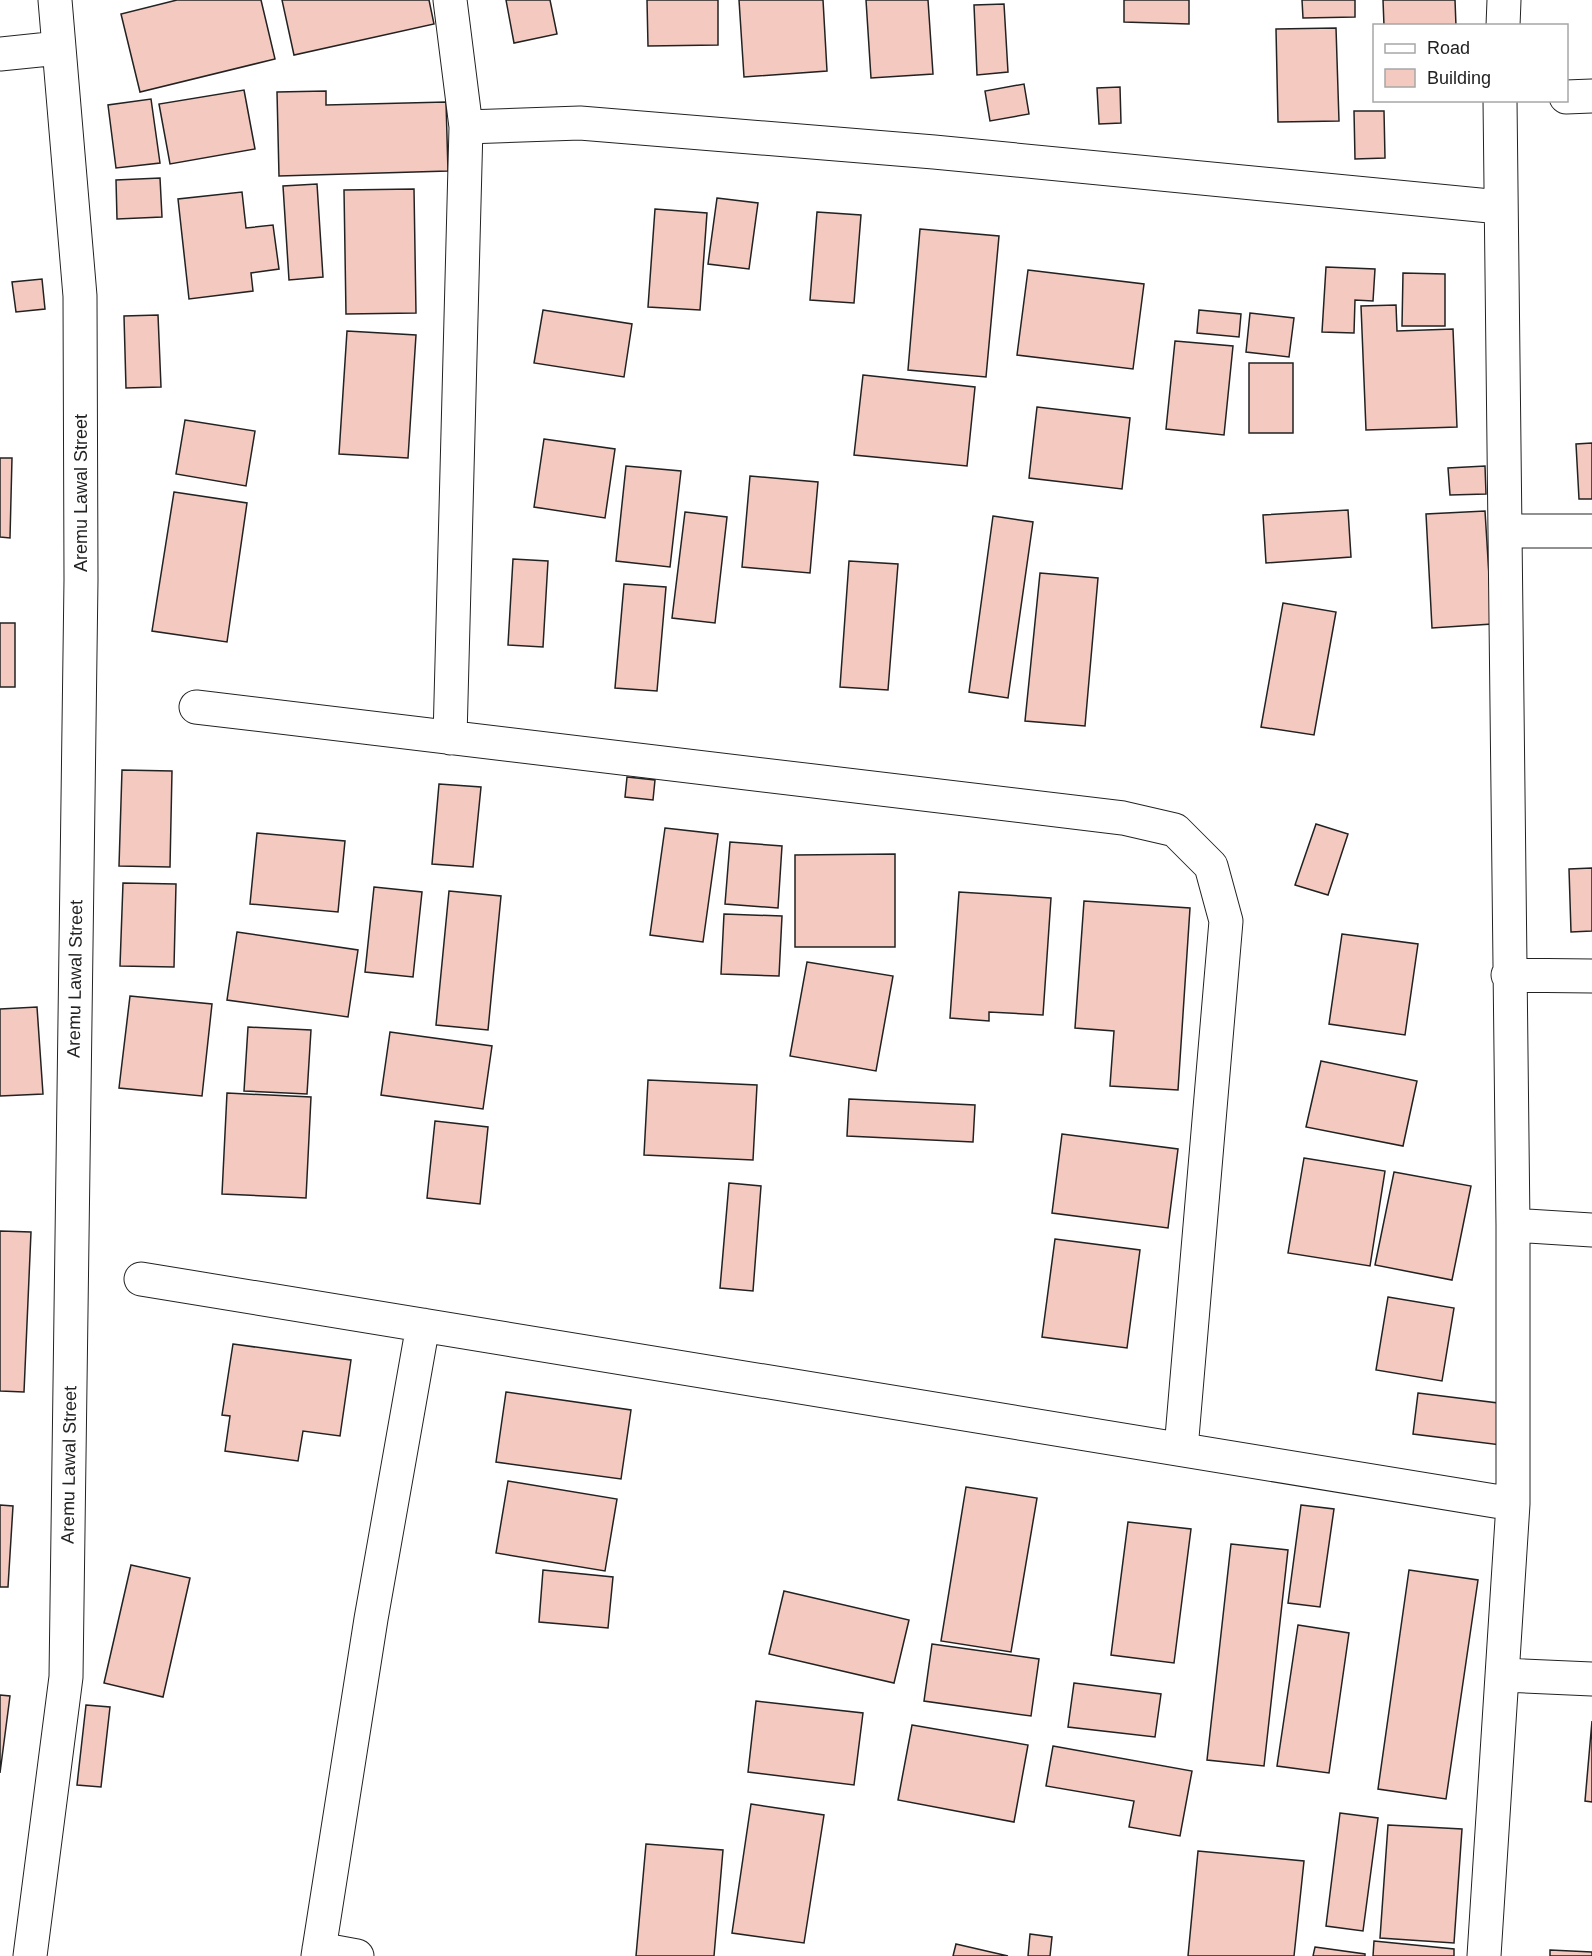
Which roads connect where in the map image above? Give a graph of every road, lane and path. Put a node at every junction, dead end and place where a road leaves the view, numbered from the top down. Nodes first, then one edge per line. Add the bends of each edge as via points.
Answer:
1 (55, 0) edge
2 (450, 0) edge
3 (1504, 0) edge
4 (1503, 24) edge
5 (59, 48) junction
6 (0, 54) edge
7 (1592, 96) edge
8 (1568, 97) edge
9 (1501, 102) edge
10 (466, 127) junction
11 (1500, 207) junction
12 (1505, 531) junction
13 (1592, 531) edge
14 (196, 706) dead end
15 (450, 738) junction
16 (1508, 975) junction
17 (1592, 976) edge
18 (1513, 1225) junction
19 (1592, 1230) edge
20 (141, 1279) dead end
21 (423, 1325) junction
22 (1181, 1449) junction
23 (1514, 1504) junction
24 (1503, 1675) junction
25 (1592, 1679) edge
26 (318, 1953) edge
27 (30, 1956) edge
28 (357, 1956) edge
29 (1484, 1956) edge

1 - 5 street, Aremu Lawal Street
2 - 10 street
3 - 4 street
5 - 6 street
5 - 27 street, Aremu Lawal Street via 80,296 81,580 66,1677
7 - 8 street
9 - 11 street
10 - 11 street via 592,124 934,152
10 - 15 street
11 - 12 street
12 - 13 street
12 - 16 street
14 - 15 street
15 - 22 street via 1123,819 1175,830 1210,866 1226,921
16 - 17 street
16 - 18 street
18 - 19 street
18 - 23 street
20 - 21 street
21 - 22 street
21 - 26 street
22 - 23 street
23 - 24 street
24 - 25 street
24 - 29 street
26 - 28 street

